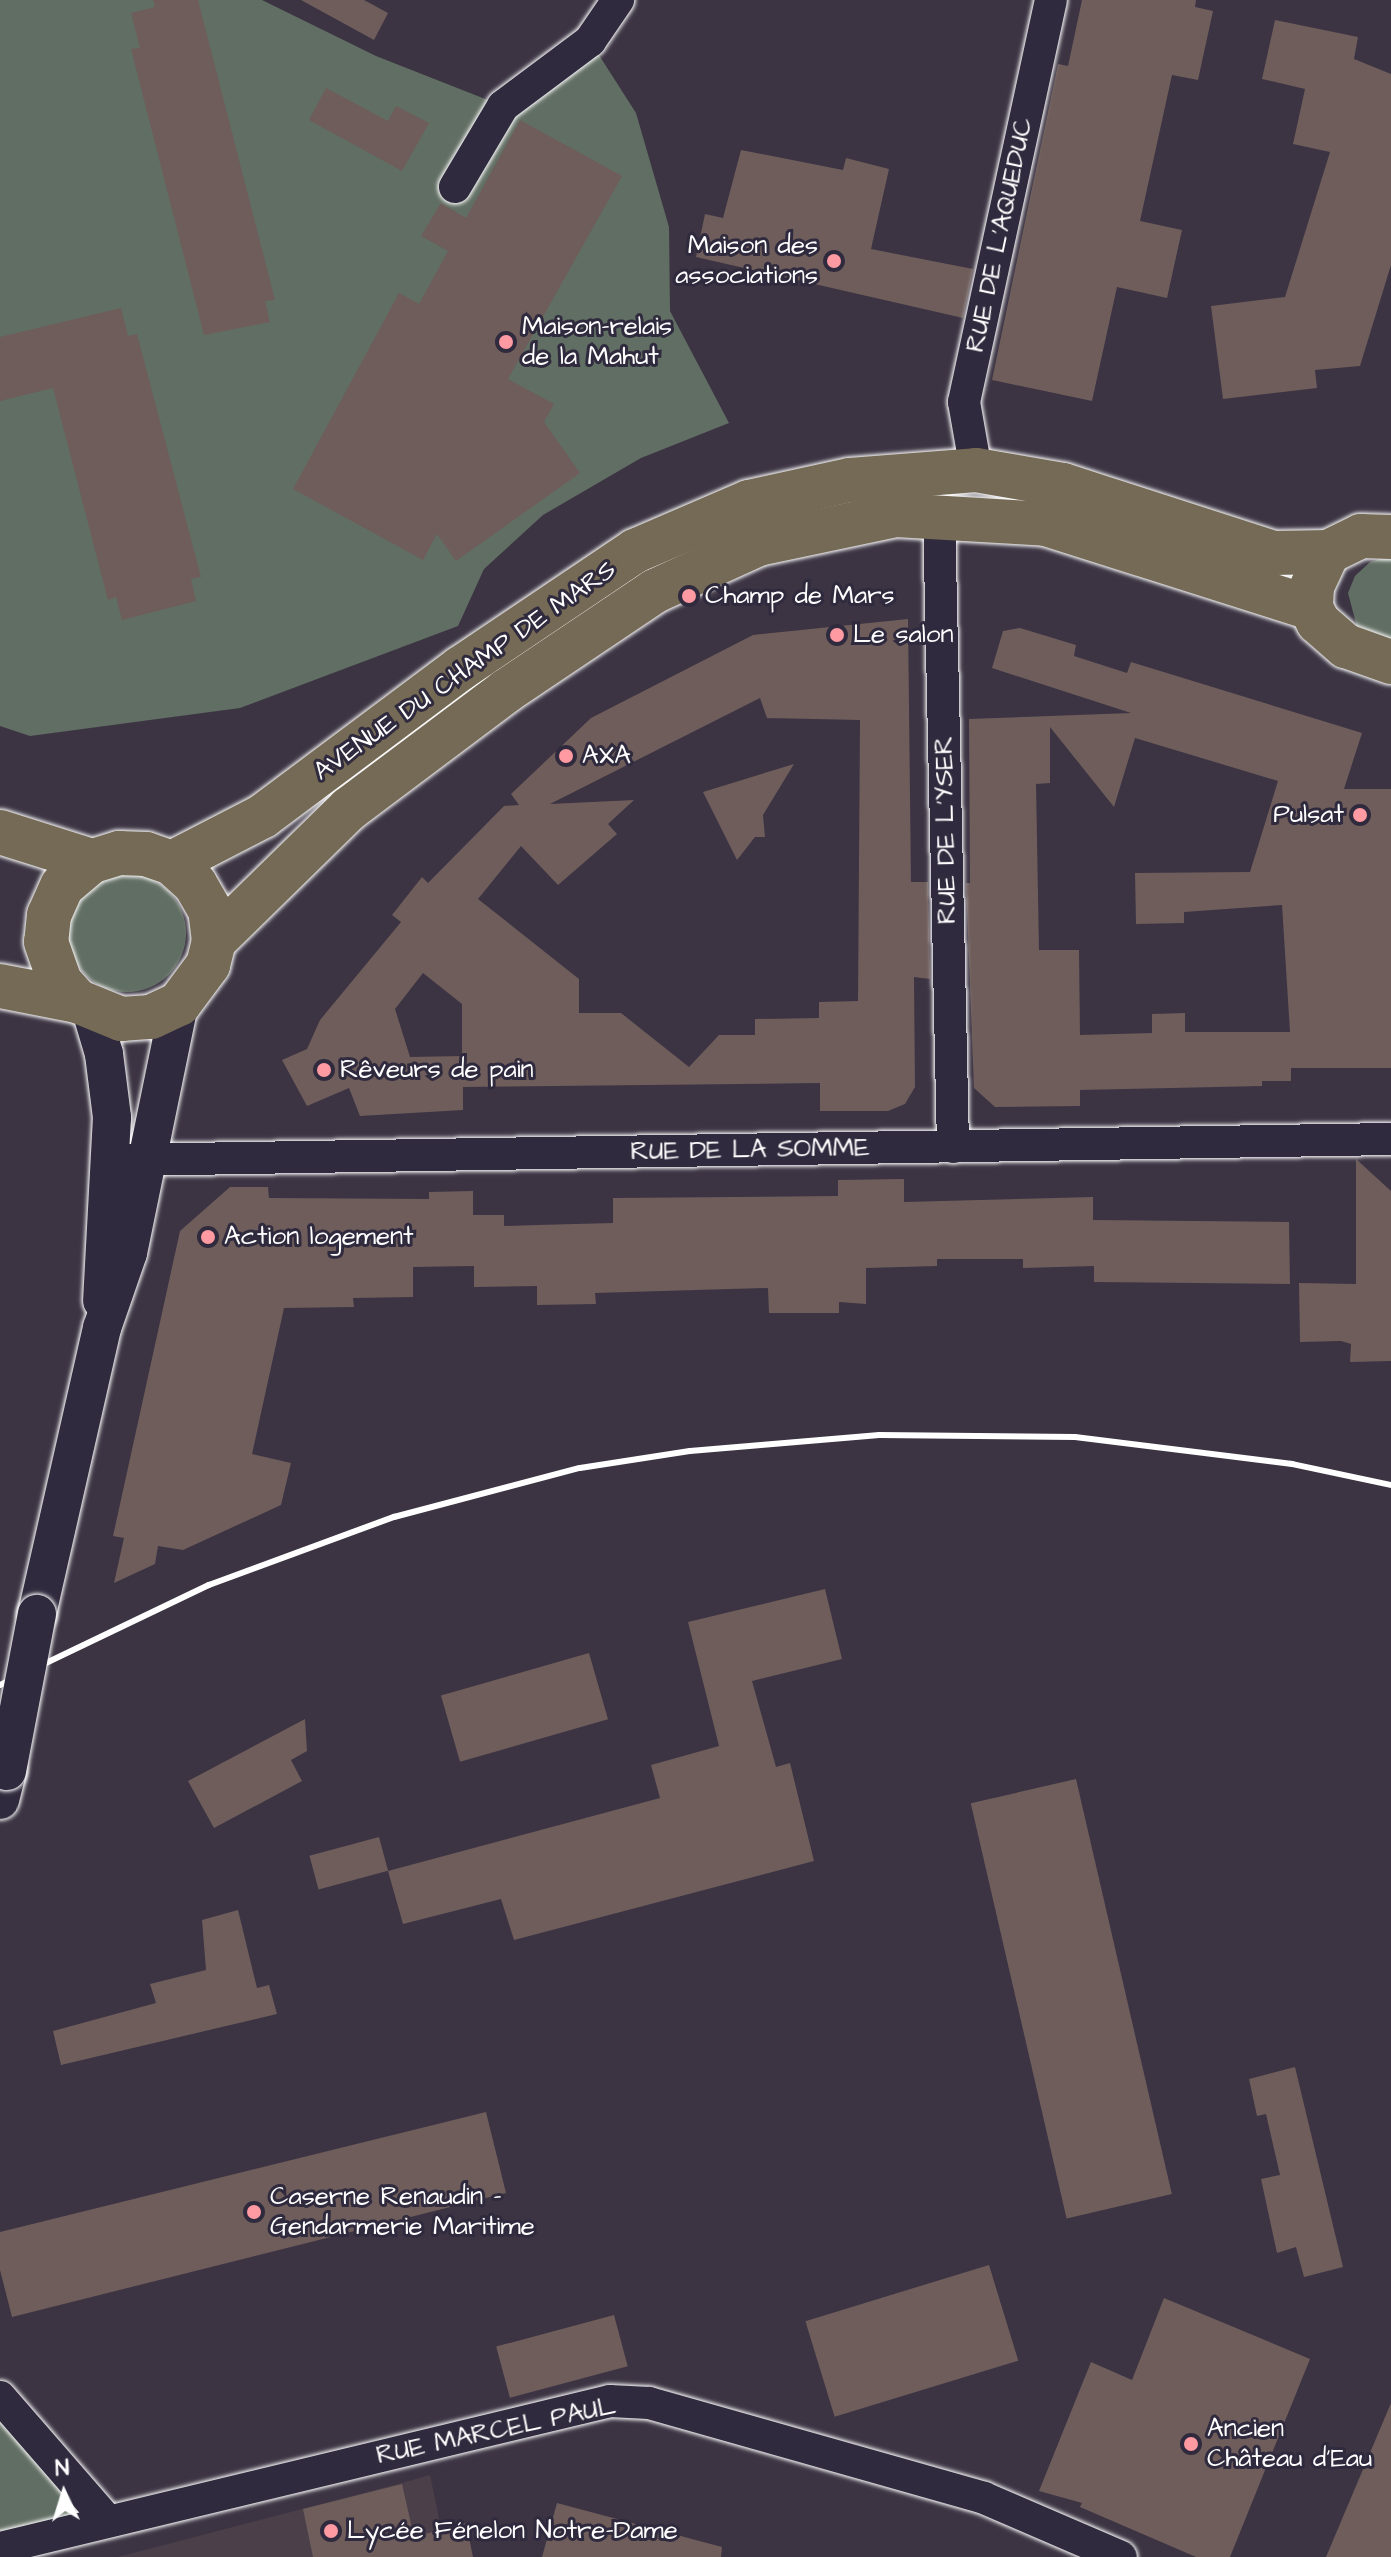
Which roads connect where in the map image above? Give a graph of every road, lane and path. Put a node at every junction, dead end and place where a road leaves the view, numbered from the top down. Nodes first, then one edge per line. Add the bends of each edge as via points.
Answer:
1 (618, 0) edge
2 (1051, 0) edge
3 (455, 187) dead end
4 (976, 470) junction
5 (939, 514) junction
6 (1391, 537) edge
7 (1328, 552) junction
8 (1311, 608) junction
9 (1391, 662) edge
10 (0, 832) edge
11 (92, 861) junction
12 (172, 863) junction
13 (214, 941) junction
14 (0, 986) edge
15 (179, 1004) junction
16 (84, 1006) junction
17 (1391, 1139) edge
18 (953, 1147) junction
19 (110, 1159) junction
20 (149, 1160) junction
21 (102, 1328) junction
22 (3, 1785) edge
23 (0, 2397) edge
24 (107, 2520) junction
25 (0, 2548) edge
26 (1121, 2557) edge

1 - 3 street via 590,41 503,106
2 - 4 street, RUE DE L'AQUEDUC via 964,402
4 - 7 main road, AVENUE DU CHAMP DE MARS via 1063,485 1273,553
4 - 12 main road, AVENUE DU CHAMP DE MARS via 850,480 774,496 688,525 635,551 461,668 263,816
5 - 8 main road, AVENUE DU CHAMP DE MARS via 1046,524
5 - 13 main road, AVENUE DU CHAMP DE MARS via 806,530 704,565 655,591 506,691 349,809
5 - 18 street, RUE DE L'YSER
6 - 7 main road via 1361,536
7 - 8 main road via 1312,587
8 - 9 main road via 1318,622 1346,646
10 - 11 main road
11 - 12 main road via 132,853
11 - 16 main road via 62,886 49,915 50,961
12 - 13 main road via 195,884 210,910
13 - 15 main road via 202,976
14 - 16 main road
15 - 16 main road via 151,1017 121,1019
15 - 20 street
16 - 19 street via 110,1085
17 - 18 street, RUE DE LA SOMME
18 - 20 street, RUE DE LA SOMME
19 - 20 street, RUE DE LA SOMME
19 - 21 street via 101,1251
20 - 21 street via 128,1253
21 - 22 street, bridge
23 - 24 street
24 - 25 street, RUE MARCEL PAUL
24 - 26 street, RUE MARCEL PAUL via 610,2401 649,2403 984,2498

